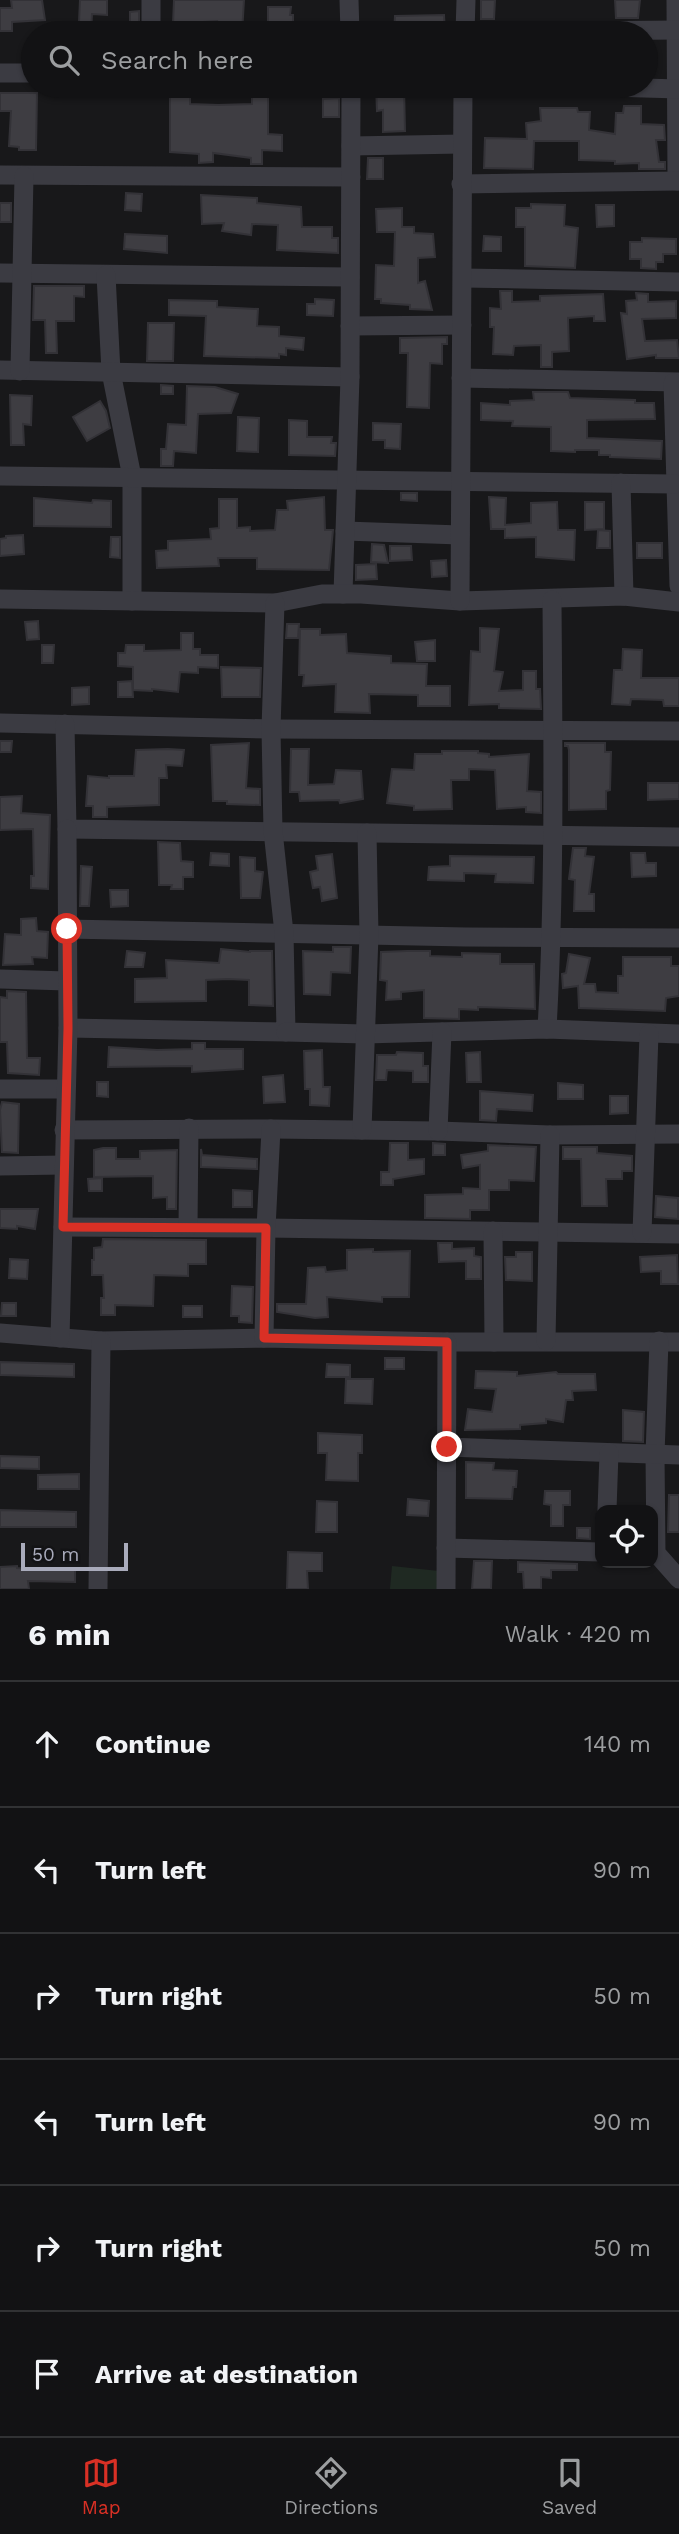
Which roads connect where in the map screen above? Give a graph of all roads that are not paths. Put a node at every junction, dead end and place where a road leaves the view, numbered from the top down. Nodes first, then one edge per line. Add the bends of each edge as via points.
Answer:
1 (151, 0) edge
2 (349, 0) edge
3 (466, 0) edge
4 (676, 0) edge
5 (152, 21) edge
6 (350, 21) edge
7 (465, 21) edge
8 (658, 30) edge
9 (677, 30) edge
10 (0, 73) edge
11 (21, 73) edge
12 (658, 88) edge
13 (678, 89) edge
14 (351, 98) edge
15 (463, 98) edge
16 (462, 144) junction
17 (351, 146) junction
18 (0, 175) edge
19 (24, 176) junction
20 (351, 177) junction
21 (678, 181) edge
22 (461, 184) junction
23 (0, 273) edge
24 (22, 274) junction
25 (106, 275) junction
26 (350, 277) junction
27 (463, 278) junction
28 (679, 282) edge
29 (462, 325) junction
30 (350, 326) junction
31 (10, 371) edge
32 (111, 372) junction
33 (350, 377) junction
34 (461, 379) junction
35 (676, 383) edge
36 (0, 476) edge
37 (132, 477) junction
38 (346, 480) junction
39 (460, 480) junction
40 (621, 483) junction
41 (675, 484) junction
42 (345, 531) junction
43 (460, 535) junction
44 (679, 586) edge
45 (343, 594) junction
46 (624, 596) junction
47 (0, 599) edge
48 (552, 600) junction
49 (132, 601) junction
50 (460, 601) junction
51 (679, 602) edge
52 (275, 604) junction
53 (0, 723) edge
54 (65, 724) junction
55 (271, 729) junction
56 (553, 729) junction
57 (679, 731) edge
58 (67, 829) junction
59 (273, 831) junction
60 (367, 832) junction
61 (554, 835) junction
62 (679, 837) edge
63 (67, 929) junction
64 (285, 933) junction
65 (369, 935) junction
66 (552, 937) junction
67 (679, 938) edge
68 (0, 979) edge
69 (67, 981) junction
70 (68, 1028) junction
71 (547, 1029) junction
72 (286, 1032) junction
73 (442, 1032) junction
74 (365, 1034) junction
75 (649, 1034) junction
76 (679, 1034) edge
77 (0, 1089) edge
78 (65, 1089) junction
79 (189, 1128) junction
80 (271, 1129) junction
81 (64, 1130) junction
82 (362, 1130) junction
83 (438, 1131) junction
84 (646, 1134) junction
85 (679, 1134) edge
86 (550, 1135) junction
87 (0, 1166) edge
88 (64, 1166) junction
89 (63, 1227) junction
90 (188, 1227) junction
91 (266, 1228) junction
92 (493, 1231) junction
93 (548, 1232) junction
94 (642, 1233) junction
95 (679, 1234) edge
96 (0, 1333) edge
97 (60, 1338) junction
98 (264, 1338) junction
99 (101, 1341) junction
100 (546, 1341) junction
101 (669, 1341) edge
102 (447, 1342) junction
103 (494, 1342) junction
104 (447, 1447) junction
105 (609, 1453) junction
106 (655, 1455) junction
107 (679, 1455) edge
108 (607, 1505) edge
109 (654, 1505) edge
110 (446, 1548) junction
111 (595, 1552) edge
112 (658, 1553) edge
113 (679, 1554) edge
114 (658, 1557) edge
115 (679, 1579) edge
116 (98, 1589) edge
117 (446, 1589) edge

1 - 5 street
2 - 6 street
3 - 7 street
4 - 9 street
8 - 9 street
9 - 13 street
10 - 11 street
12 - 13 street
13 - 21 street
14 - 17 street
15 - 16 street
16 - 17 street
16 - 22 street
17 - 20 street
18 - 19 street
19 - 20 street
19 - 24 street
20 - 26 street
21 - 22 street
22 - 27 street
23 - 24 street
24 - 25 street
24 - 31 street
25 - 26 street
25 - 32 street
26 - 30 street
27 - 28 street
27 - 29 street
29 - 30 street
29 - 34 street
30 - 33 street
31 - 32 street
32 - 33 street
32 - 37 street
33 - 38 street
34 - 35 street
34 - 39 street
35 - 41 street
36 - 37 street
37 - 38 street
37 - 49 street
38 - 39 street
38 - 42 street
39 - 40 street
39 - 43 street
40 - 41 street
40 - 46 street
41 - 44 street
42 - 43 street
42 - 45 street
43 - 50 street
45 - 50 street
45 - 52 street
46 - 48 street
46 - 51 street
47 - 49 street
48 - 50 street
48 - 56 street
49 - 52 street
52 - 55 street
53 - 54 street
54 - 55 street
54 - 58 street
55 - 56 street
55 - 59 street
56 - 57 street
56 - 61 street
58 - 59 street
58 - 63 street
59 - 60 street
59 - 64 street
60 - 61 street
60 - 65 street
61 - 62 street
61 - 66 street
63 - 64 street
63 - 69 street
64 - 65 street
64 - 72 street
65 - 66 street
65 - 74 street
66 - 67 street
66 - 71 street
68 - 69 street
69 - 70 street
70 - 72 street
70 - 78 street
71 - 73 street
71 - 75 street
72 - 74 street
73 - 74 street
73 - 83 street
74 - 82 street
75 - 76 street
75 - 84 street
77 - 78 street
78 - 81 street
79 - 80 street
79 - 81 street
79 - 90 street
80 - 82 street
80 - 91 street
81 - 88 street
82 - 83 street
83 - 86 street
84 - 85 street
84 - 86 street
84 - 94 street
86 - 93 street
87 - 88 street
88 - 89 street
89 - 90 street
89 - 97 street
90 - 91 street
91 - 92 street
91 - 98 street
92 - 93 street
92 - 103 street
93 - 94 street
93 - 100 street
94 - 95 street
96 - 97 street
97 - 99 street
98 - 99 street
98 - 102 street
99 - 116 street
100 - 101 street
100 - 103 street
101 - 106 street
102 - 103 street
102 - 104 street
104 - 105 street
104 - 110 street
105 - 106 street
105 - 108 street
106 - 107 street
106 - 109 street
110 - 111 street
110 - 117 street
112 - 113 street
114 - 115 street

